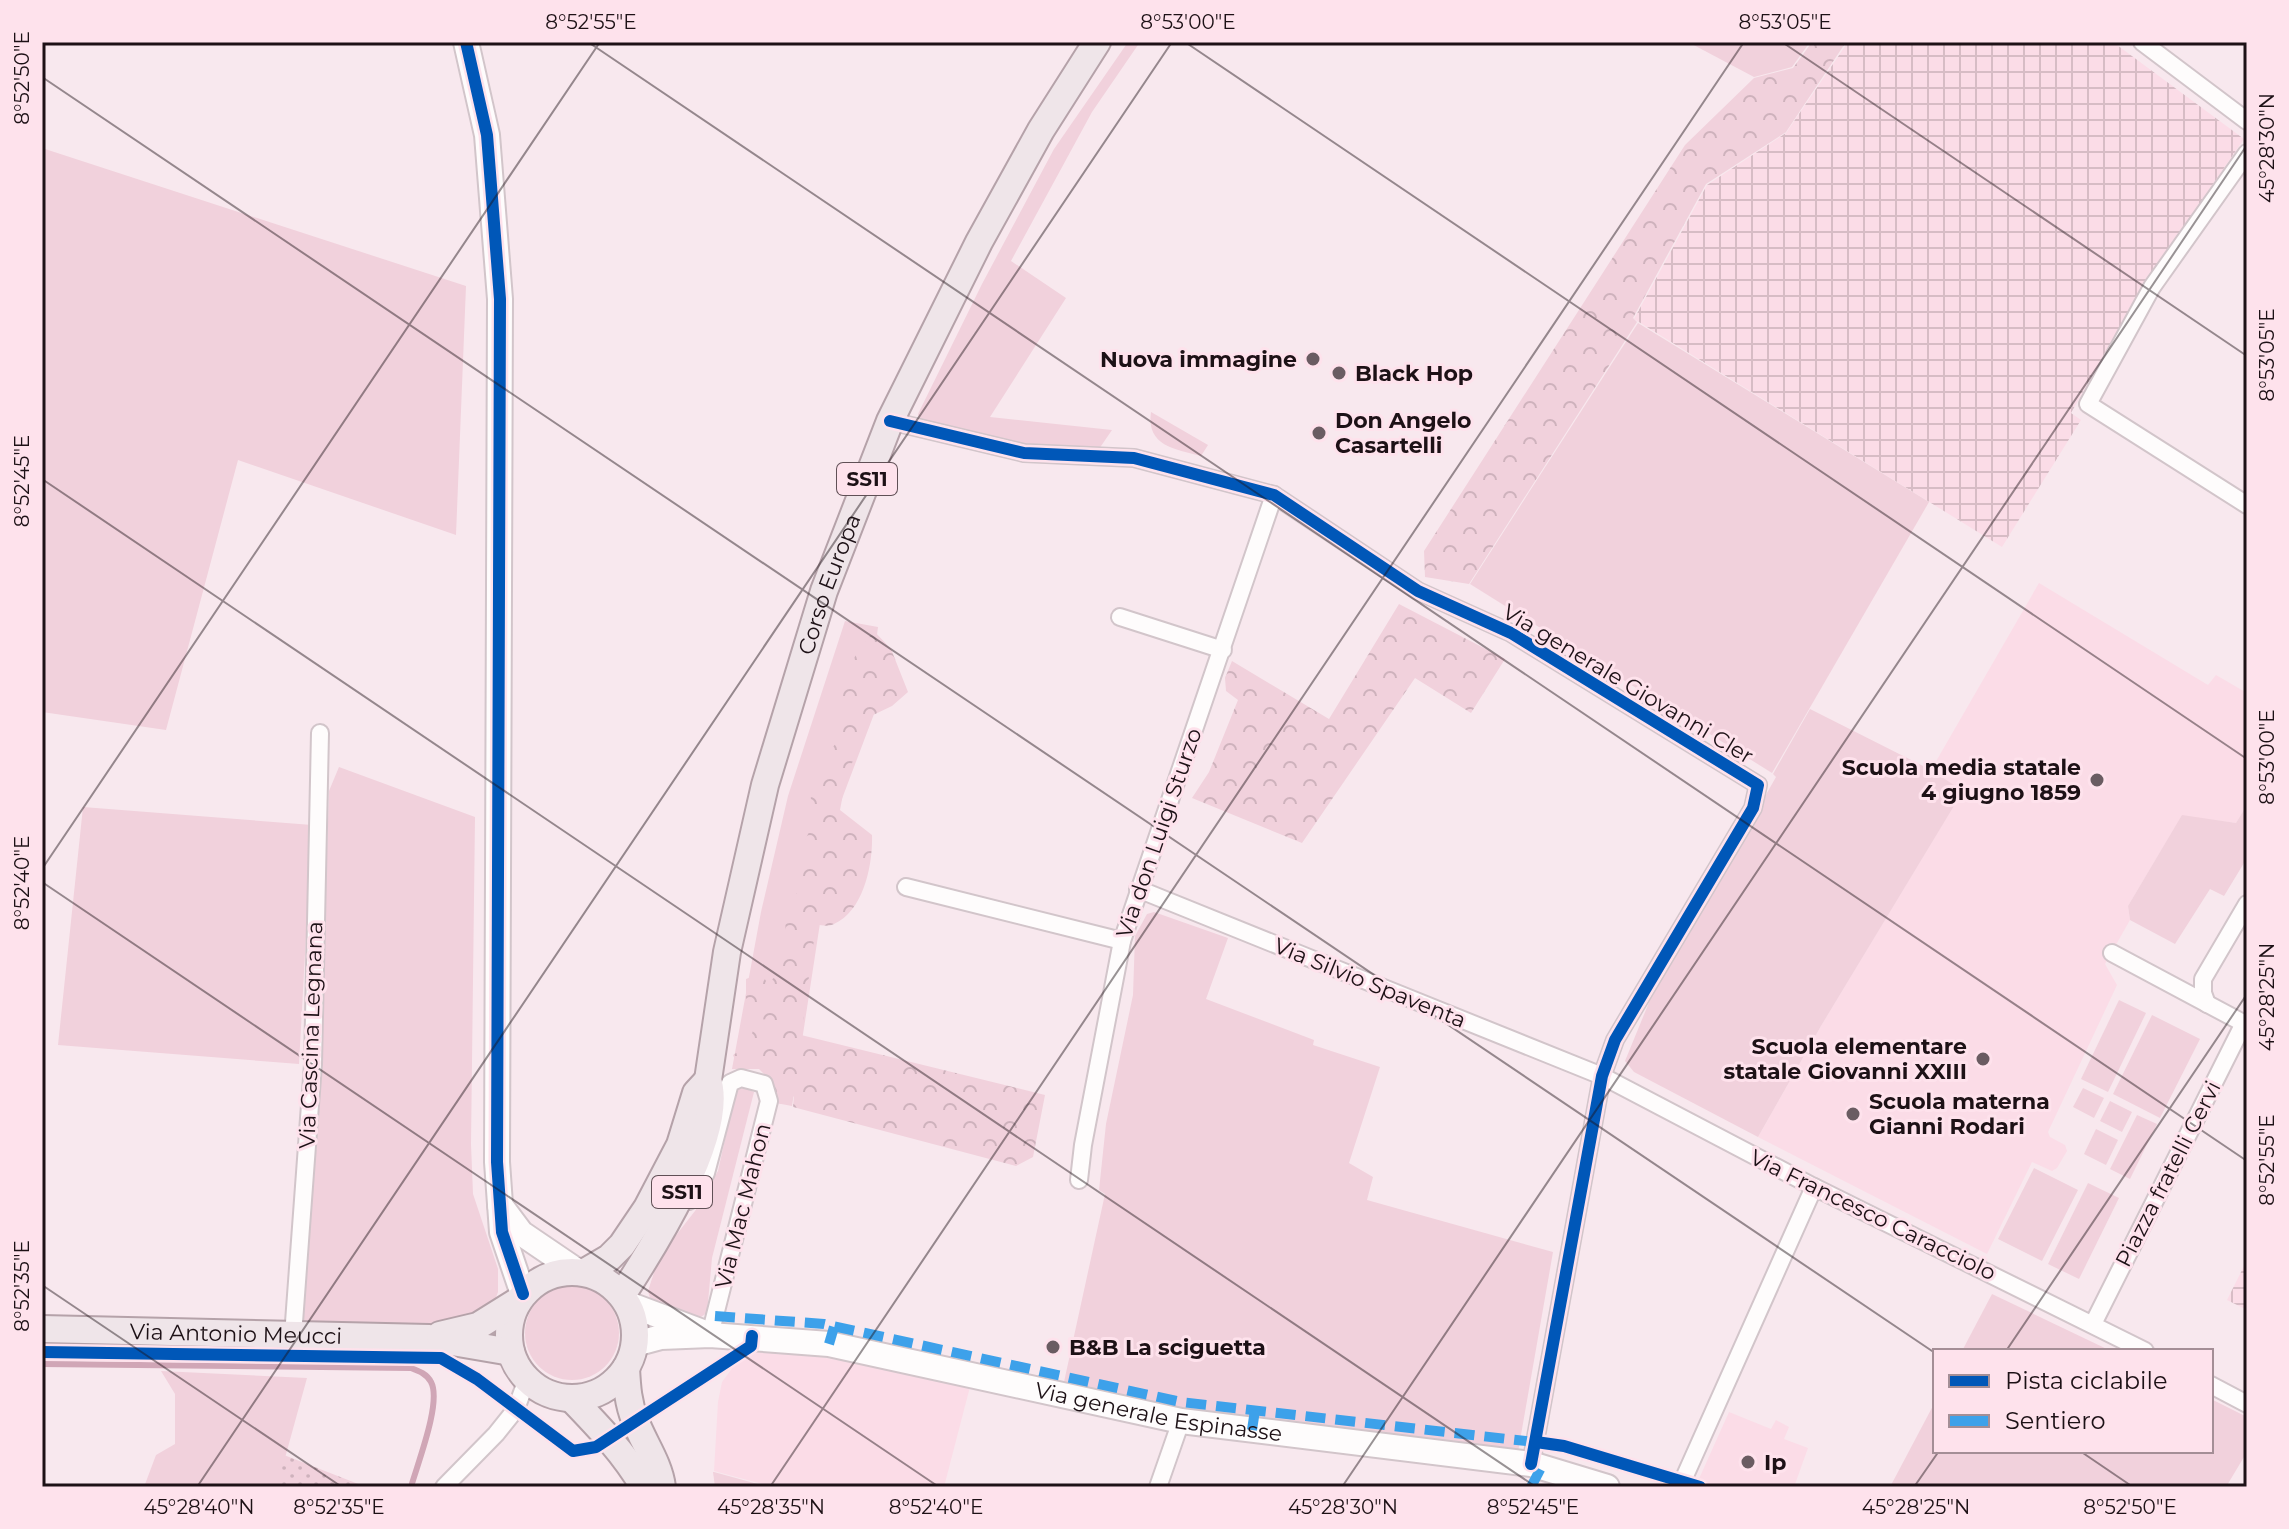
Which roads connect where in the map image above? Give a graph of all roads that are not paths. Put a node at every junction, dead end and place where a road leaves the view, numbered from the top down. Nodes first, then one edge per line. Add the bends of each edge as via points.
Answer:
1 (466, 42) edge
2 (1097, 42) edge
3 (2142, 42) edge
4 (2247, 121) edge
5 (2247, 153) edge
6 (890, 421) junction
7 (1274, 495) junction
8 (2247, 505) edge
9 (1120, 617) dead end
10 (1223, 650) junction
11 (320, 733) dead end
12 (906, 887) dead end
13 (1138, 889) junction
14 (2247, 904) edge
15 (1122, 941) junction
16 (2112, 953) dead end
17 (2207, 1004) junction
18 (2245, 1024) edge
19 (1602, 1076) junction
20 (708, 1080) junction
21 (1079, 1180) dead end
22 (1814, 1187) junction
23 (499, 1203) junction
24 (663, 1225) junction
25 (581, 1272) junction
26 (520, 1298) junction
27 (625, 1299) junction
28 (2093, 1324) junction
29 (42, 1329) edge
30 (710, 1335) junction
31 (293, 1336) junction
32 (429, 1338) junction
33 (2141, 1349) edge
34 (511, 1352) junction
35 (631, 1356) junction
36 (527, 1379) junction
37 (2213, 1386) edge
38 (572, 1399) junction
39 (2247, 1404) edge
40 (1181, 1421) junction
41 (1531, 1464) junction
42 (444, 1487) edge
43 (644, 1487) edge
44 (662, 1487) edge
45 (1158, 1487) edge
46 (1607, 1487) edge
47 (1680, 1487) edge

1 - 23 street via 487,135 500,299
2 - 6 main road, Corso Europa / SS11 via 979,242
3 - 4 street
5 - 8 street via 2152,287 2088,404
6 - 7 street, Via generale Giovanni Cler via 1024,453 1134,458
6 - 20 main road, Corso Europa / SS11 via 824,591 765,785 727,952
7 - 10 street, Via don Luigi Sturzo
7 - 19 street, Via generale Giovanni Cler via 1418,591 1511,633 1758,785 1753,808 1615,1040
9 - 10 street
10 - 13 street, Via don Luigi Sturzo
11 - 31 street, Via Cascina Legnana via 313,1064
12 - 15 street
13 - 15 street, Via don Luigi Sturzo
13 - 19 street, Via Silvio Spaventa
14 - 17 street via 2203,979
15 - 21 street, Via don Luigi Sturzo
16 - 17 street
17 - 18 street
18 - 28 street, Piazza fratelli Cervi
19 - 22 street, Via Francesco Caracciolo
19 - 41 street, Via generale Giovanni Cler
20 - 24 main road, Corso Europa / SS11 via 713,1094 705,1140
20 - 25 main road, Corso Europa / SS11 via 696,1093 680,1145 647,1208 609,1258
22 - 28 street, Via Francesco Caracciolo
22 - 47 street
23 - 25 street via 521,1233
23 - 26 street
24 - 27 main road, Corso Europa / SS11
24 - 30 street, Via Mac Mahon via 677,1218 706,1173 730,1083 741,1078 764,1084 769,1101
25 - 26 main road, SS11 via 538,1281
25 - 27 main road via 605,1280
26 - 32 main road, Via Antonio Meucci via 478,1326
26 - 34 main road via 511,1317
27 - 30 street, Via generale Espinasse
27 - 35 main road via 635,1323
28 - 33 street, Via Francesco Caracciolo
29 - 31 main road, Via Antonio Meucci
30 - 35 street, Via generale Espinasse via 661,1337
30 - 40 street, Via generale Espinasse via 829,1344
31 - 32 main road, Via Antonio Meucci
32 - 34 main road, Via Antonio Meucci
34 - 36 main road
35 - 38 main road via 612,1385
35 - 44 main road via 627,1397
36 - 38 main road via 547,1394
36 - 42 street via 516,1409
37 - 39 street
38 - 43 main road via 609,1437
40 - 41 street, Via generale Espinasse
40 - 45 street
41 - 46 street, Via generale Espinasse

